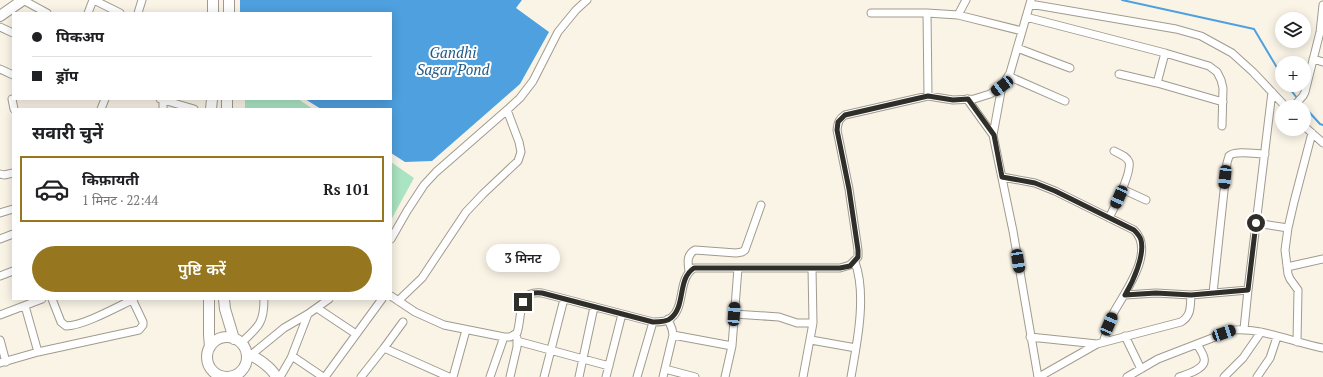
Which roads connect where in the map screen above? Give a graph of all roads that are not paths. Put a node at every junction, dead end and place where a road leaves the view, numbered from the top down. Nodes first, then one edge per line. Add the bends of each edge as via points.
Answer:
1 (23, 0) edge
2 (93, 0) edge
3 (142, 0) edge
4 (213, 0) edge
5 (229, 0) edge
6 (587, 0) edge
7 (965, 1) edge
8 (1030, 2) edge
9 (1323, 5) edge
10 (46, 12) edge
11 (88, 12) edge
12 (118, 12) edge
13 (138, 12) edge
14 (213, 12) edge
15 (228, 12) edge
16 (872, 13) dead end
17 (927, 13) junction
18 (0, 16) edge
19 (958, 16) junction
20 (1026, 17) junction
21 (0, 27) edge
22 (1022, 31) junction
23 (12, 33) edge
24 (1321, 33) edge
25 (1017, 48) junction
26 (1165, 53) junction
27 (1313, 58) junction
28 (1323, 62) edge
29 (1070, 68) dead end
30 (0, 69) edge
31 (1119, 74) dead end
32 (12, 75) edge
33 (1008, 76) junction
34 (1157, 84) junction
35 (1002, 86) junction
36 (1272, 92) junction
37 (928, 96) junction
38 (968, 99) junction
39 (164, 100) edge
40 (1279, 100) edge
41 (1299, 100) edge
42 (1065, 101) dead end
43 (1223, 102) junction
44 (182, 107) edge
45 (507, 110) junction
46 (1222, 126) dead end
47 (1312, 133) joint
48 (994, 135) junction
49 (1323, 143) edge
50 (1114, 151) dead end
51 (1265, 154) junction
52 (12, 173) edge
53 (0, 174) edge
54 (1002, 177) junction
55 (1122, 189) junction
56 (1146, 200) dead end
57 (761, 205) dead end
58 (12, 209) edge
59 (0, 212) edge
60 (1109, 218) junction
61 (1256, 223) junction
62 (1288, 228) junction
63 (12, 234) edge
64 (392, 237) edge
65 (0, 239) edge
66 (1323, 259) edge
67 (855, 262) junction
68 (1287, 267) junction
69 (738, 268) junction
70 (812, 268) junction
71 (12, 271) edge
72 (689, 271) junction
73 (0, 276) edge
74 (1248, 290) junction
75 (1213, 293) junction
76 (1125, 295) junction
77 (1191, 295) junction
78 (392, 297) edge
79 (564, 298) junction
80 (40, 300) edge
81 (52, 300) edge
82 (131, 300) edge
83 (133, 300) edge
84 (209, 300) edge
85 (224, 300) edge
86 (264, 300) edge
87 (328, 300) edge
88 (381, 300) edge
89 (398, 301) junction
90 (25, 306) junction
91 (594, 307) junction
92 (317, 308) junction
93 (308, 314) junction
94 (622, 314) junction
95 (734, 314) junction
96 (0, 315) edge
97 (668, 320) junction
98 (403, 322) dead end
99 (653, 322) junction
100 (813, 323) junction
101 (1244, 329) junction
102 (466, 330) junction
103 (1261, 332) junction
104 (517, 333) junction
105 (356, 334) junction
106 (673, 335) junction
107 (1125, 336) junction
108 (1277, 336) junction
109 (504, 337) junction
110 (1030, 337) junction
111 (0, 340) edge
112 (811, 340) junction
113 (237, 341) junction
114 (517, 341) junction
115 (1297, 342) junction
116 (1100, 343) junction
117 (1197, 344) junction
118 (732, 346) junction
119 (210, 347) junction
120 (384, 348) junction
121 (856, 348) junction
122 (1323, 348) edge
123 (550, 350) junction
124 (38, 352) junction
125 (249, 355) junction
126 (292, 356) junction
127 (583, 359) junction
128 (3, 363) edge
129 (609, 366) junction
130 (665, 369) junction
131 (1139, 373) edge
132 (214, 375) edge
133 (229, 377) edge
134 (276, 377) edge
135 (280, 377) edge
136 (324, 377) edge
137 (361, 377) edge
138 (449, 377) edge
139 (453, 377) edge
140 (490, 377) edge
141 (510, 377) edge
142 (544, 377) edge
143 (579, 377) edge
144 (606, 377) edge
145 (637, 377) edge
146 (663, 377) edge
147 (694, 377) edge
148 (725, 377) edge
149 (802, 377) edge
150 (851, 377) edge
151 (1038, 377) edge
152 (1127, 377) edge
153 (1179, 377) edge
154 (1224, 377) edge
155 (1257, 377) edge

1 - 10 street
1 - 18 main road
2 - 11 street
2 - 12 street
3 - 13 street
4 - 14 main road
5 - 15 main road
6 - 45 street via 558,32 533,81
7 - 19 street
8 - 20 street
8 - 36 street via 1201,36 1232,53
9 - 24 street
16 - 17 street
17 - 19 street
17 - 37 street
19 - 22 street
20 - 22 street
20 - 26 street
21 - 23 street
22 - 25 street
24 - 27 street
25 - 29 street
25 - 33 street
26 - 34 street
26 - 43 street via 1209,66 1221,80
27 - 28 street
27 - 41 street via 1308,81
30 - 32 street
31 - 34 street
33 - 35 street
33 - 42 street
34 - 43 street
35 - 38 street via 990,94
35 - 48 street
36 - 40 street
36 - 51 street
37 - 38 street via 953,100
37 - 67 street via 845,115 838,122 837,130 858,250
38 - 48 street
39 - 44 street
43 - 46 street
45 - 64 street via 424,185
45 - 89 street via 520,142 521,152 518,161 466,212 422,278
47 - 49 street
47 - 62 street
48 - 54 street
50 - 55 street via 1129,161
51 - 61 street
51 - 75 street via 1238,152 1229,157
52 - 53 street
54 - 60 street via 1035,183
54 - 110 street
55 - 56 street
55 - 60 street
57 - 72 street via 745,250 736,253 695,250 688,258
58 - 59 street
60 - 76 street via 1134,230 1141,241 1137,270
61 - 62 street
61 - 74 street
62 - 68 street
63 - 65 street
66 - 68 street
67 - 70 street via 840,268
67 - 121 street via 860,286
68 - 115 street via 1290,279 1298,290
69 - 70 street
69 - 72 street via 702,267
69 - 95 street
70 - 100 street
71 - 73 street
72 - 97 street via 677,310
74 - 75 street
74 - 101 street
75 - 77 street
76 - 77 street
76 - 116 street
77 - 107 street via 1189,314 1181,322
78 - 89 street
79 - 91 street
79 - 104 street via 535,292 525,297
79 - 123 street
80 - 90 street
81 - 82 street via 61,322 71,326
83 - 124 street via 143,325 139,330
84 - 119 main road
85 - 113 main road
86 - 113 street via 264,313 258,327
87 - 92 street
88 - 105 street
89 - 102 street via 444,325
90 - 96 street
90 - 124 street
91 - 94 street
91 - 127 street
92 - 93 street
92 - 105 street
93 - 125 street via 284,328
93 - 126 street
94 - 99 street
94 - 129 street
95 - 100 street via 779,317 797,323
95 - 118 street
97 - 99 street
97 - 106 street
98 - 120 street
99 - 145 street
100 - 112 street
101 - 103 street
101 - 117 street via 1233,330
102 - 109 street
102 - 139 street
103 - 108 street
103 - 154 street via 1243,358
104 - 109 street
104 - 114 street
105 - 136 street
106 - 118 street
106 - 130 street
107 - 116 street
107 - 131 street
108 - 115 street
108 - 155 street via 1270,358
109 - 140 street
110 - 116 street
110 - 151 street
111 - 128 street
112 - 121 street
112 - 149 street
113 - 119 main road via 221,338
113 - 125 main road
114 - 123 street
114 - 141 street
115 - 122 street
116 - 151 street
117 - 131 street via 1158,359
117 - 153 street via 1205,362 1198,369
118 - 148 street
119 - 132 main road via 207,359
120 - 137 street
120 - 138 street
121 - 150 street
123 - 127 street
123 - 142 street
124 - 128 street
125 - 133 main road via 241,371
125 - 134 main road via 271,368
126 - 135 street
126 - 136 street
127 - 129 street
127 - 143 street
129 - 144 street
130 - 146 street
130 - 147 street
131 - 152 street
132 - 133 main road

